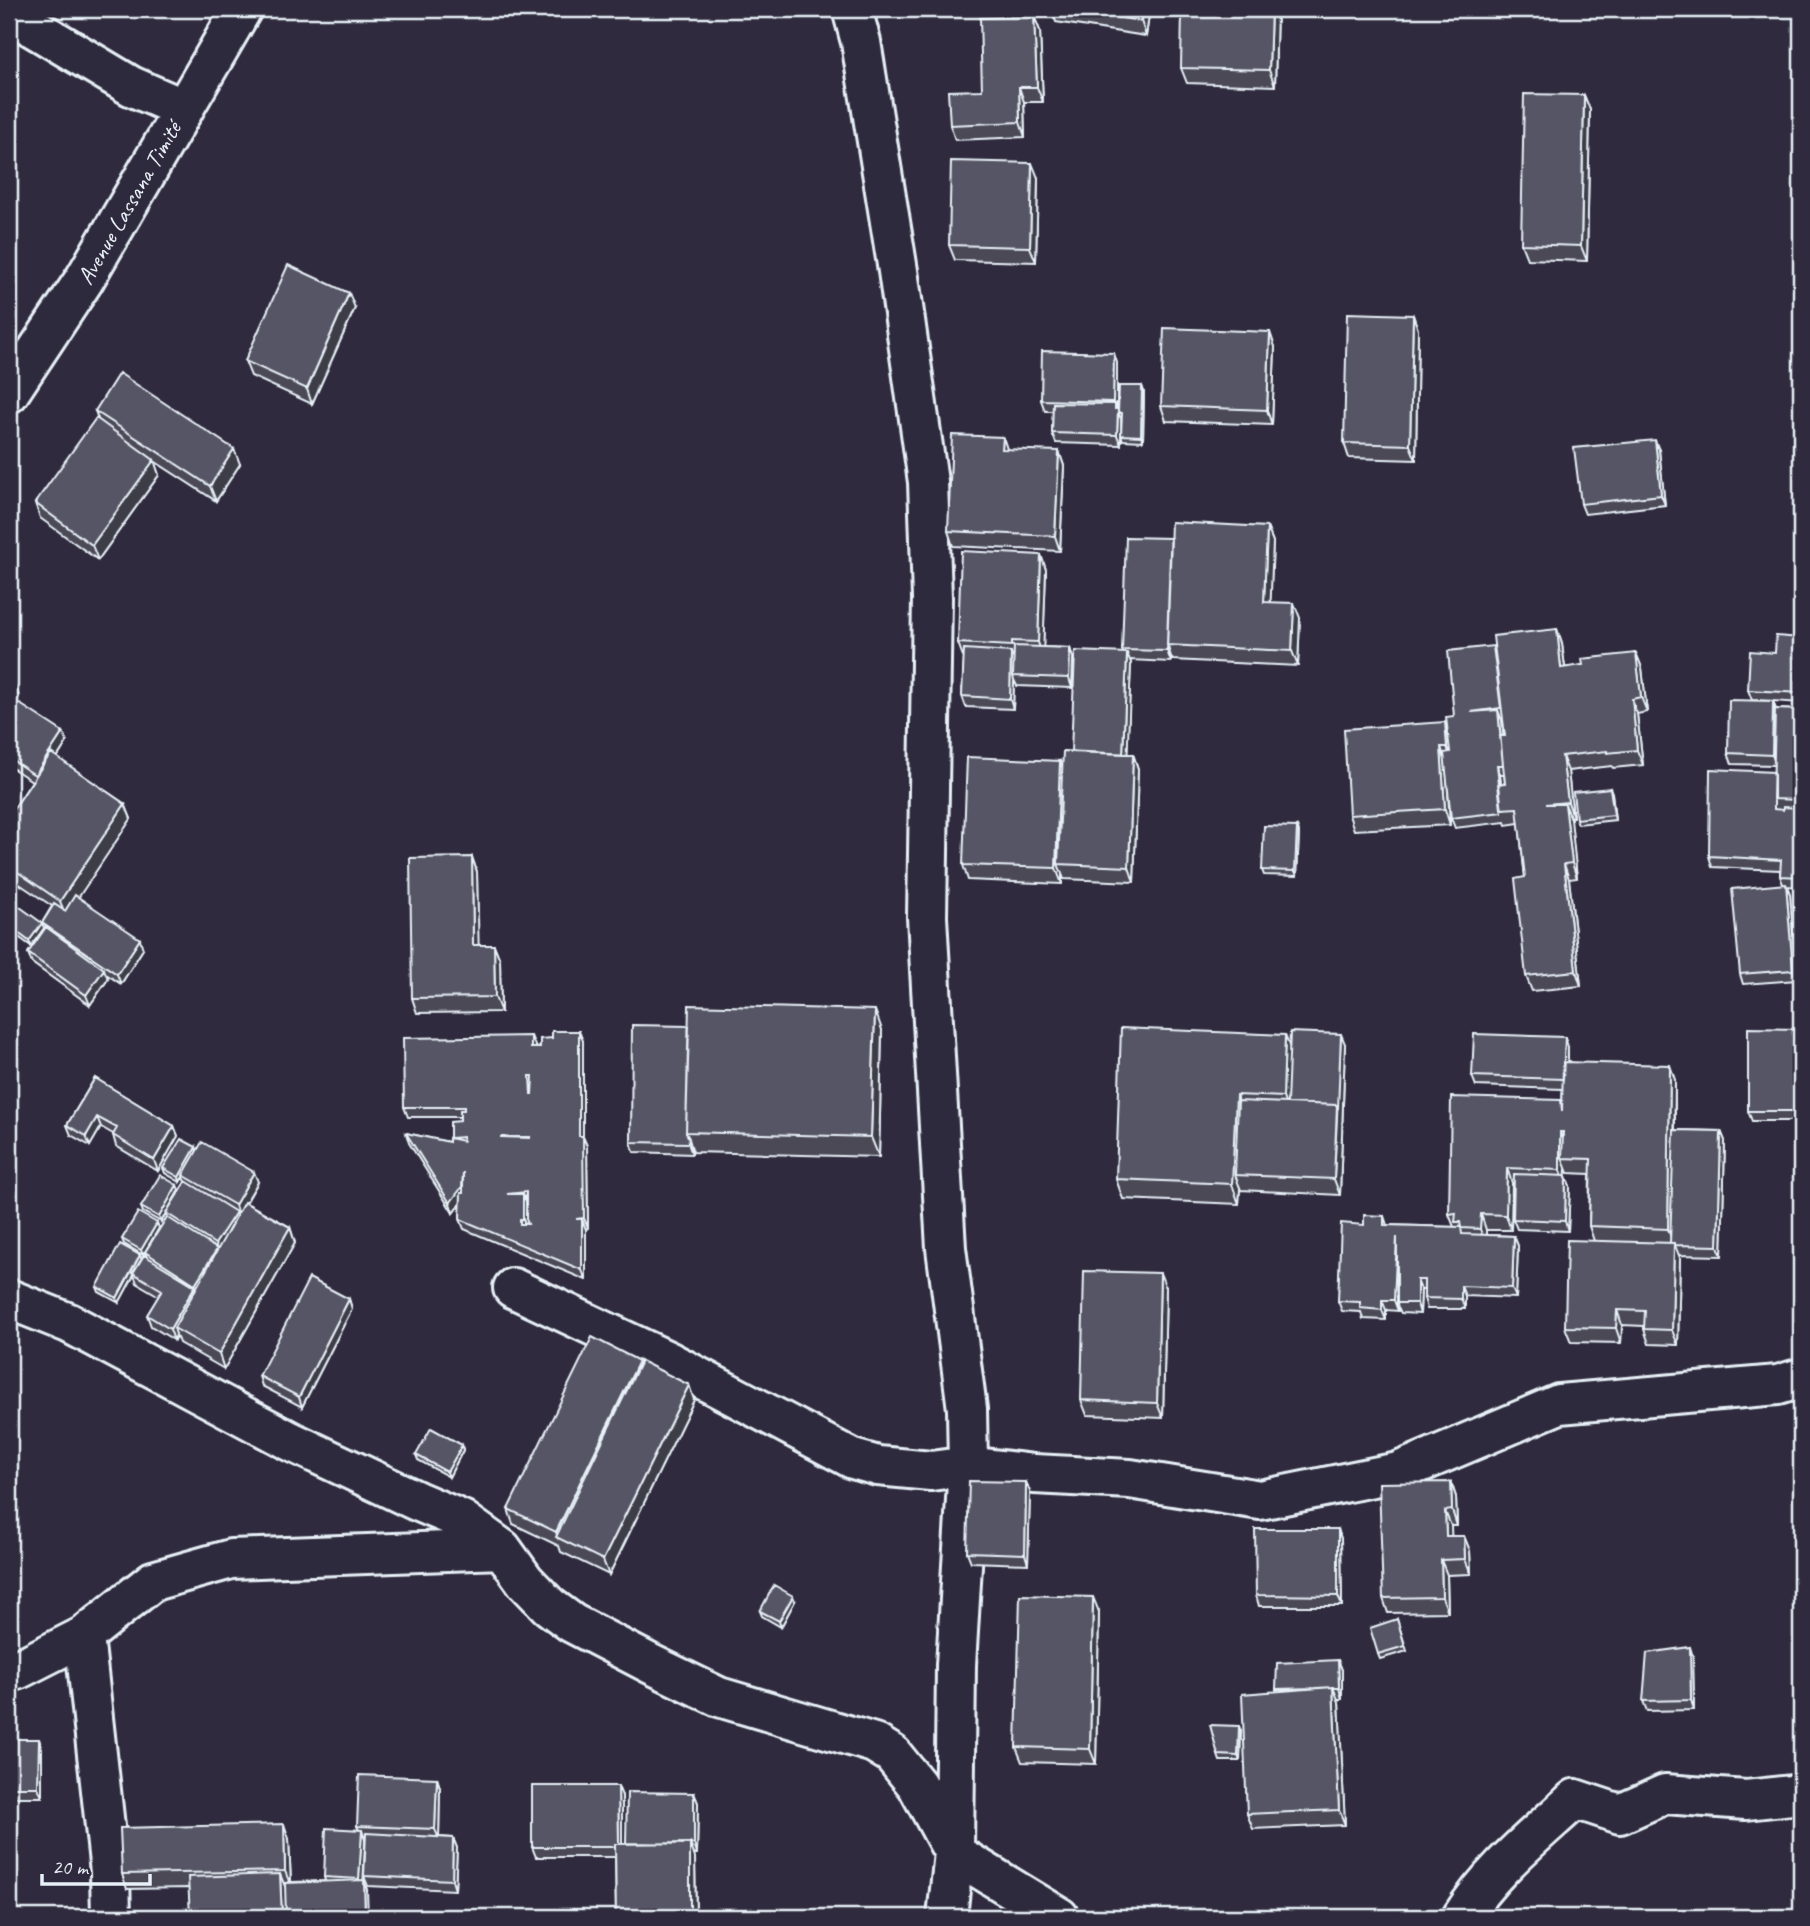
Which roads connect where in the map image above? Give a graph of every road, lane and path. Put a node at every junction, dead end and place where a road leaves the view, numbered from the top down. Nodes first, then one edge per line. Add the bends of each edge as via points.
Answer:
1 (242, 9) edge
2 (852, 9) edge
3 (9, 13) edge
4 (184, 109) junction
5 (9, 394) edge
6 (513, 1288) dead end
7 (9, 1299) edge
8 (1801, 1378) edge
9 (968, 1466) junction
10 (502, 1549) junction
11 (84, 1636) junction
12 (9, 1672) edge
13 (1801, 1794) edge
14 (954, 1853) junction
15 (111, 1917) edge
16 (947, 1917) edge
17 (1059, 1917) edge
18 (1462, 1917) edge

1 - 4 street, Avenue Lassana Timité
2 - 9 street via 896,259 928,482 932,598 927,917 946,1248 967,1409
3 - 4 street via 131,86
4 - 5 street, Avenue Lassana Timité via 85,280
6 - 9 street via 670,1362 853,1459 931,1471
7 - 10 street via 69,1323 290,1441 462,1520
8 - 9 street via 1778,1385 1559,1404 1398,1472 1260,1500 1130,1479
9 - 14 street via 956,1665
10 - 11 street via 231,1559 153,1581
10 - 14 street via 525,1581 572,1623 719,1697 845,1733 892,1754 917,1785
11 - 12 street
11 - 15 street
13 - 18 street via 1746,1800 1665,1794 1620,1814 1575,1799 1516,1853
14 - 16 street
14 - 17 street

